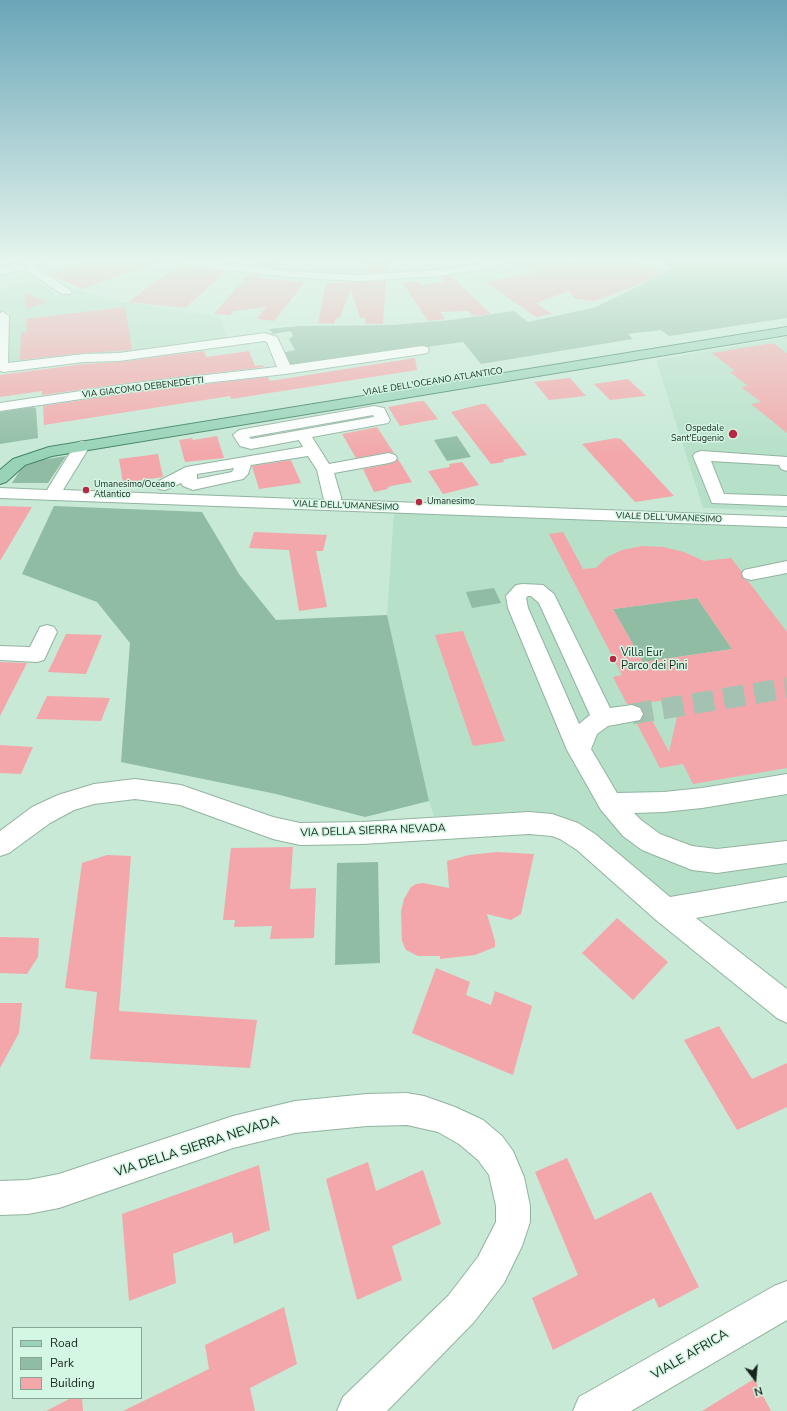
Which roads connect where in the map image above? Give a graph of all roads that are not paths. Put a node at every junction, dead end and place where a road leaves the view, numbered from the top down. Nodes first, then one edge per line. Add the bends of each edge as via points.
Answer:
1 (3, 324) edge
2 (787, 324) edge
3 (787, 331) edge
4 (422, 350) dead end
5 (285, 370) junction
6 (0, 406) edge
7 (300, 429) dead end
8 (80, 443) junction
9 (313, 450) junction
10 (389, 458) dead end
11 (0, 461) edge
12 (787, 466) edge
13 (325, 470) junction
14 (0, 479) edge
15 (165, 485) dead end
16 (0, 493) edge
17 (52, 495) junction
18 (773, 500) edge
19 (331, 506) junction
20 (780, 522) edge
21 (787, 567) edge
22 (751, 574) dead end
23 (47, 632) dead end
24 (0, 653) edge
25 (632, 714) tunnel mouth
26 (603, 718) junction
27 (579, 750) junction
28 (787, 784) edge
29 (610, 803) junction
30 (0, 845) edge
31 (787, 852) edge
32 (787, 889) edge
33 (666, 911) junction
34 (787, 1008) edge
35 (0, 1198) edge
36 (787, 1299) edge
37 (357, 1411) edge
38 (593, 1411) edge

1 - 5 street via 1,364 4,368 84,358 118,357 265,337 272,340
2 - 8 main road, VIALE DELL'OCEANO ATLANTICO
3 - 8 main road, VIALE DELL'OCEANO ATLANTICO
4 - 5 street, VIA GIACOMO DEBENEDETTI
5 - 6 street, VIA GIACOMO DEBENEDETTI
7 - 9 street
8 - 11 main road via 29,448
8 - 14 main road via 27,458 14,465
8 - 17 street
9 - 13 street
9 - 15 street via 188,472
10 - 13 street
12 - 18 street via 784,461 701,456 718,499
13 - 19 street via 334,497
16 - 17 street, VIALE DELL'UMANESIMO
17 - 19 street, VIALE DELL'UMANESIMO
18 - 20 street
19 - 20 street, VIALE DELL'UMANESIMO
21 - 22 street
23 - 24 street via 37,655
25 - 26 street
26 - 27 street via 588,728
26 - 27 street via 547,599 536,590 527,589 519,592 516,596 518,608
27 - 29 street
28 - 29 street via 702,798
29 - 31 street via 641,836 692,858 742,860
30 - 33 street, VIA DELLA SIERRA NEVADA via 36,818 67,802 94,794 136,789 181,795 280,830 300,834 329,835 543,823 557,826 582,839
32 - 33 street
33 - 34 street, VIA DELLA SIERRA NEVADA
35 - 37 street, VIA DELLA SIERRA NEVADA via 28,1197 59,1191 233,1132 295,1116 407,1109 444,1118 471,1132 490,1148 507,1177 513,1197 513,1222 510,1234 491,1270 461,1309
36 - 38 street, VIALE AFRICA

